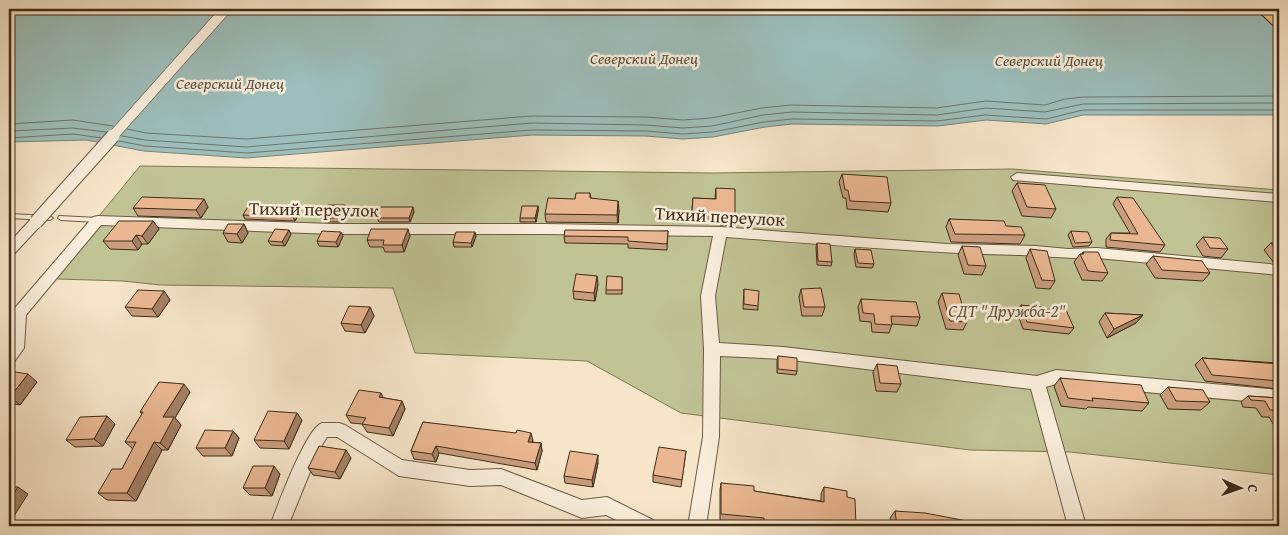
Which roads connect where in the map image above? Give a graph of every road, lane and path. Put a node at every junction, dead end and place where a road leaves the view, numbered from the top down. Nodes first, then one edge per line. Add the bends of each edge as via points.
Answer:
1 (226, 9) edge
2 (1264, 9) edge
3 (1279, 21) edge
4 (1017, 177) dead end
5 (1279, 198) edge
6 (9, 216) edge
7 (50, 218) dead end
8 (61, 218) dead end
9 (98, 220) junction
10 (720, 232) junction
11 (9, 251) edge
12 (1279, 270) edge
13 (712, 349) junction
14 (9, 358) edge
15 (1037, 383) junction
16 (1279, 397) edge
17 (279, 526) edge
18 (646, 526) edge
19 (697, 526) edge
20 (1077, 526) edge

1 - 11 street, bridge
2 - 3 highway
4 - 5 street
6 - 7 lane
8 - 9 lane
9 - 10 street, Тихий переулок via 332,229 546,228
9 - 14 street via 19,313 16,348
10 - 12 street, Тихий переулок via 947,249 1097,253
10 - 13 street via 708,296
13 - 15 street via 783,353
13 - 19 street via 711,437
15 - 16 street via 1056,378
15 - 20 street
17 - 18 street via 312,446 322,430 339,430 399,468 470,478 501,477 582,509 608,506

